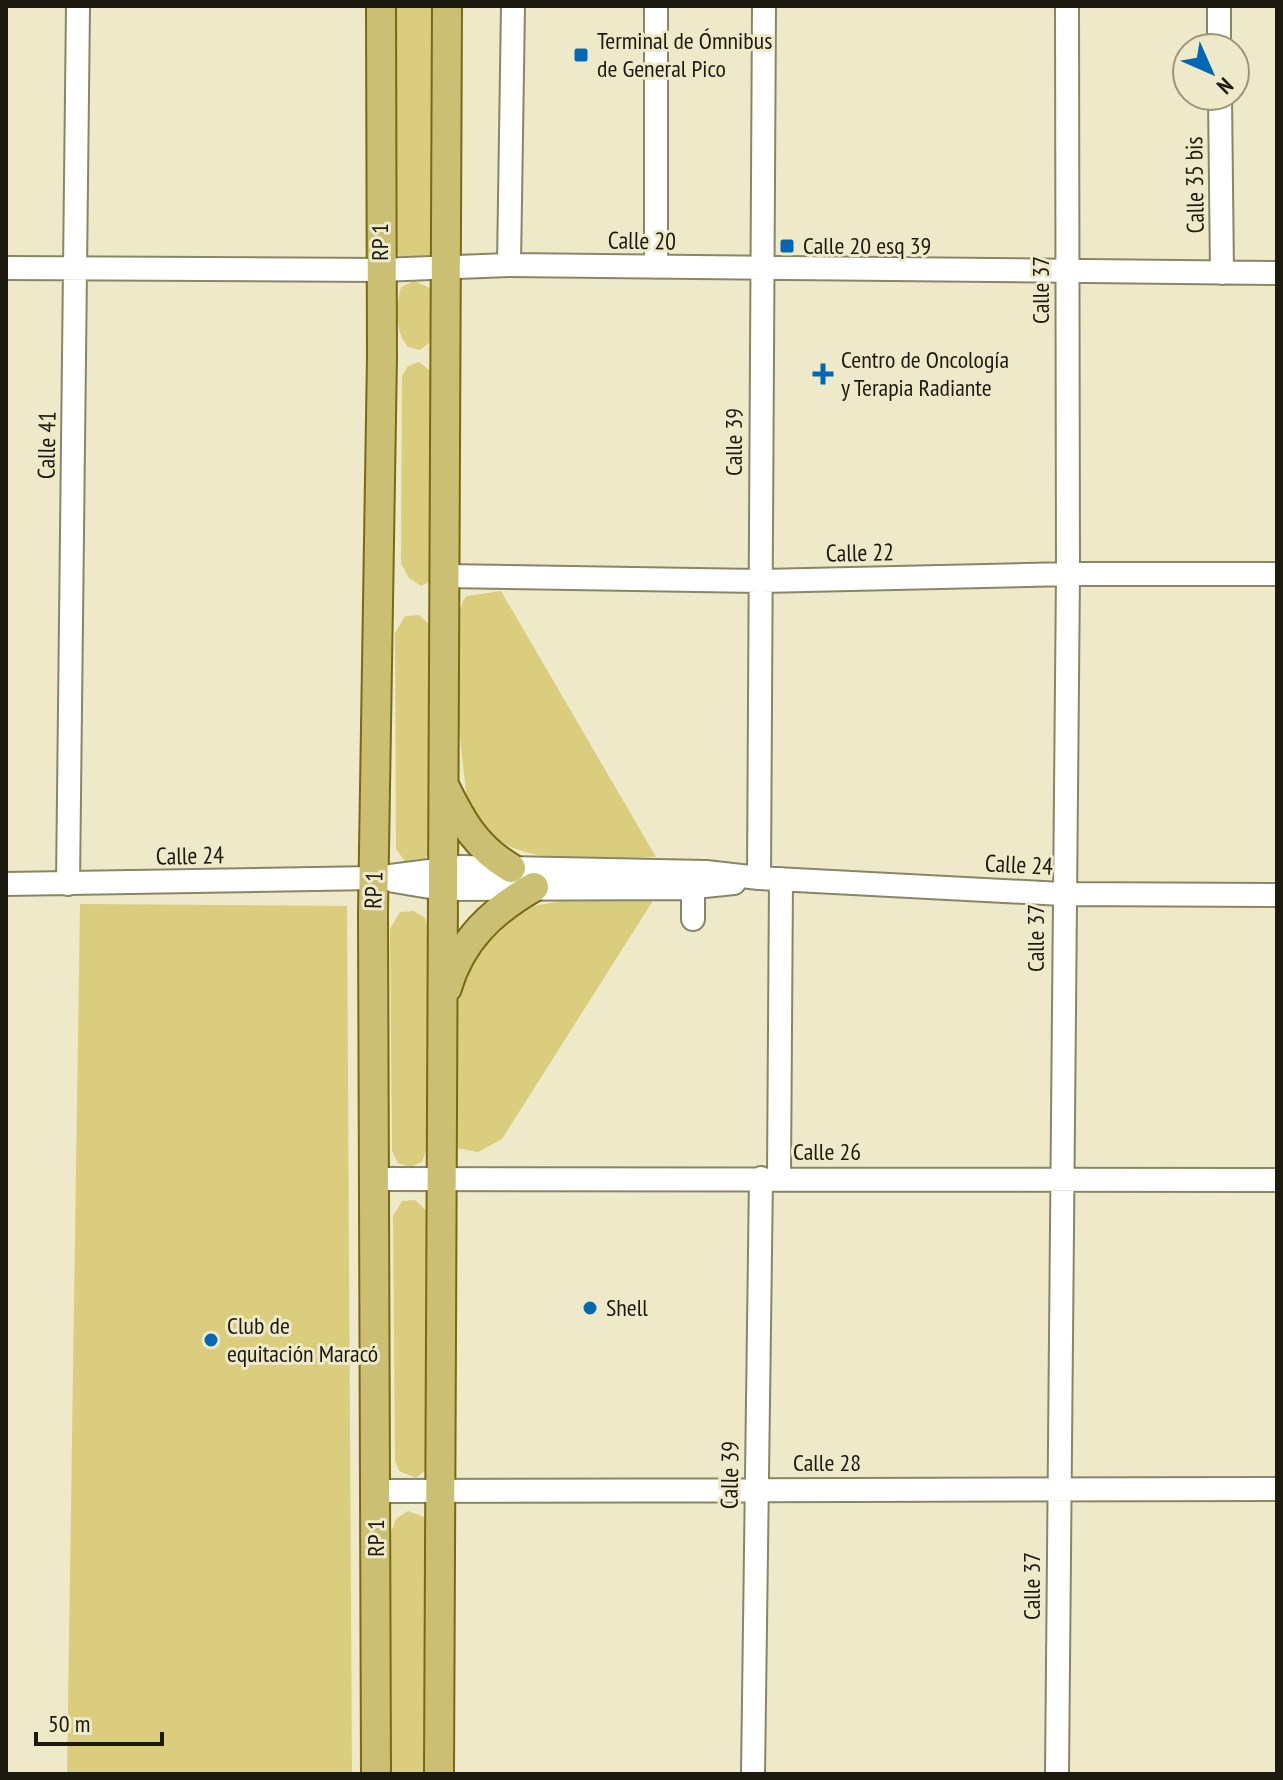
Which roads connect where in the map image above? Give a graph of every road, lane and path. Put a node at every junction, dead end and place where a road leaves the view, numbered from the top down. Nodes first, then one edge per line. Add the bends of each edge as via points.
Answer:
1 (78, 6) edge
2 (381, 6) edge
3 (447, 6) edge
4 (513, 6) edge
5 (656, 6) edge
6 (764, 6) edge
7 (1067, 6) edge
8 (1219, 6) edge
9 (1219, 32) edge
10 (1220, 112) edge
11 (509, 265) junction
12 (656, 267) junction
13 (6, 268) edge
14 (75, 268) junction
15 (445, 269) junction
16 (762, 269) junction
17 (380, 270) junction
18 (1067, 270) junction
19 (1222, 273) junction
20 (1277, 273) edge
21 (1068, 574) junction
22 (1277, 574) edge
23 (444, 576) junction
24 (759, 581) junction
25 (442, 780) junction
26 (511, 868) junction
27 (375, 878) junction
28 (442, 878) junction
29 (770, 878) junction
30 (6, 884) edge
31 (68, 884) junction
32 (534, 887) junction
33 (693, 888) junction
34 (1062, 894) junction
35 (1277, 895) edge
36 (693, 919) dead end
37 (441, 1008) junction
38 (770, 1178) junction
39 (376, 1179) junction
40 (439, 1179) junction
41 (1062, 1179) junction
42 (1277, 1180) edge
43 (1059, 1488) junction
44 (756, 1489) junction
45 (1277, 1489) edge
46 (376, 1491) junction
47 (439, 1492) junction
48 (376, 1774) edge
49 (439, 1774) edge
50 (753, 1774) edge
51 (1057, 1774) edge

1 - 14 street, Calle 41
2 - 17 main road, RP 1
3 - 15 main road
4 - 11 street
5 - 12 street
6 - 16 street, Calle 39
7 - 18 street, Calle 37
8 - 9 street
10 - 19 street, Calle 35 bis
11 - 12 street, Calle 20
11 - 15 street, Calle 20
12 - 16 street, Calle 20
13 - 14 street, Calle 20
14 - 17 street, Calle 20
14 - 31 street, Calle 41
15 - 17 street, Calle 20
15 - 23 main road
16 - 18 street, Calle 20
16 - 24 street, Calle 39
17 - 27 main road, RP 1
18 - 19 street, Calle 20
18 - 21 street, Calle 37
19 - 20 street, Calle 20
21 - 22 street, Calle 22
21 - 24 street, Calle 22
21 - 34 street, Calle 37
23 - 24 street, Calle 22
23 - 25 main road
24 - 29 street, Calle 39
25 - 26 main road via 477,843
25 - 28 main road
26 - 28 street, Calle 24
26 - 29 street, Calle 24
27 - 28 street, Calle 24
27 - 31 street, Calle 24
27 - 39 main road, RP 1
28 - 32 street, Calle 24
28 - 37 main road
29 - 33 street, Calle 24
29 - 34 street, Calle 24
29 - 38 street, Calle 39
30 - 31 street, Calle 24
32 - 33 street, Calle 24
32 - 37 main road via 498,907 466,945
33 - 36 street
34 - 35 street, Calle 24
34 - 41 street, Calle 37
37 - 40 main road
38 - 40 street, Calle 26
38 - 41 street, Calle 26
38 - 44 street, Calle 39
39 - 40 street, Calle 26
39 - 46 main road, RP 1
40 - 47 main road
41 - 42 street, Calle 26
41 - 43 street, Calle 37
43 - 44 street, Calle 28
43 - 45 street, Calle 28
43 - 51 street, Calle 37
44 - 47 street, Calle 28
44 - 50 street, Calle 39
46 - 47 street, Calle 28
46 - 48 main road, RP 1
47 - 49 main road

